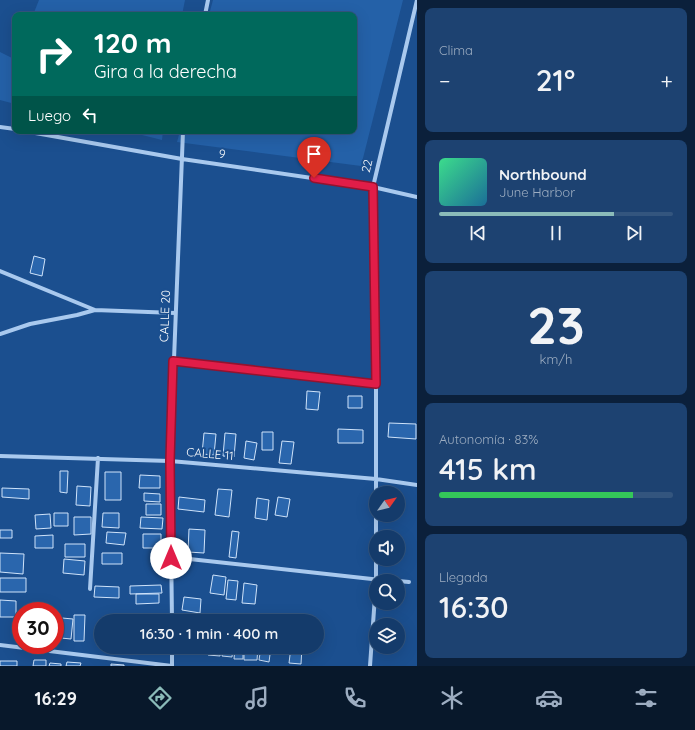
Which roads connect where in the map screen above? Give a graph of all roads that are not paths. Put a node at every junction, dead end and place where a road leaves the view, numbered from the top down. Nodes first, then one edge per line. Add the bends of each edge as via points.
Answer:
1 (208, 0) edge
2 (417, 0) edge
3 (205, 12) edge
4 (0, 127) edge
5 (12, 129) edge
6 (41, 134) edge
7 (183, 134) edge
8 (182, 159) junction
9 (373, 187) junction
10 (417, 197) edge
11 (0, 271) edge
12 (95, 310) junction
13 (176, 313) junction
14 (0, 334) edge
15 (173, 361) junction
16 (376, 384) junction
17 (0, 456) edge
18 (98, 458) junction
19 (170, 461) junction
20 (376, 479) junction
21 (417, 485) edge
22 (376, 530) edge
23 (171, 558) junction
24 (369, 580) edge
25 (405, 582) edge
26 (409, 582) dead end
27 (90, 589) dead end
28 (374, 610) edge
29 (172, 614) edge
30 (0, 645) edge
31 (172, 654) edge
32 (172, 666) edge
33 (370, 666) edge

1 - 3 street
2 - 9 street, 22
4 - 5 street
6 - 8 street, 9
7 - 8 street, CALLE 20
8 - 9 street, 9
8 - 13 street, CALLE 20
9 - 10 street, 9
9 - 16 street, 22
11 - 12 street
12 - 13 street
12 - 14 street via 30,324
13 - 15 street, CALLE 20
15 - 16 street
15 - 19 street, CALLE 20
16 - 20 street, 22
17 - 18 street, CALLE 11
18 - 19 street, CALLE 11
18 - 27 street
19 - 20 street, CALLE 11
19 - 23 street, CALLE 20
20 - 21 street, CALLE 11
20 - 22 street, 22
23 - 24 street
23 - 29 street, CALLE 20
25 - 26 street
28 - 33 street, 22
30 - 32 street
31 - 32 street

